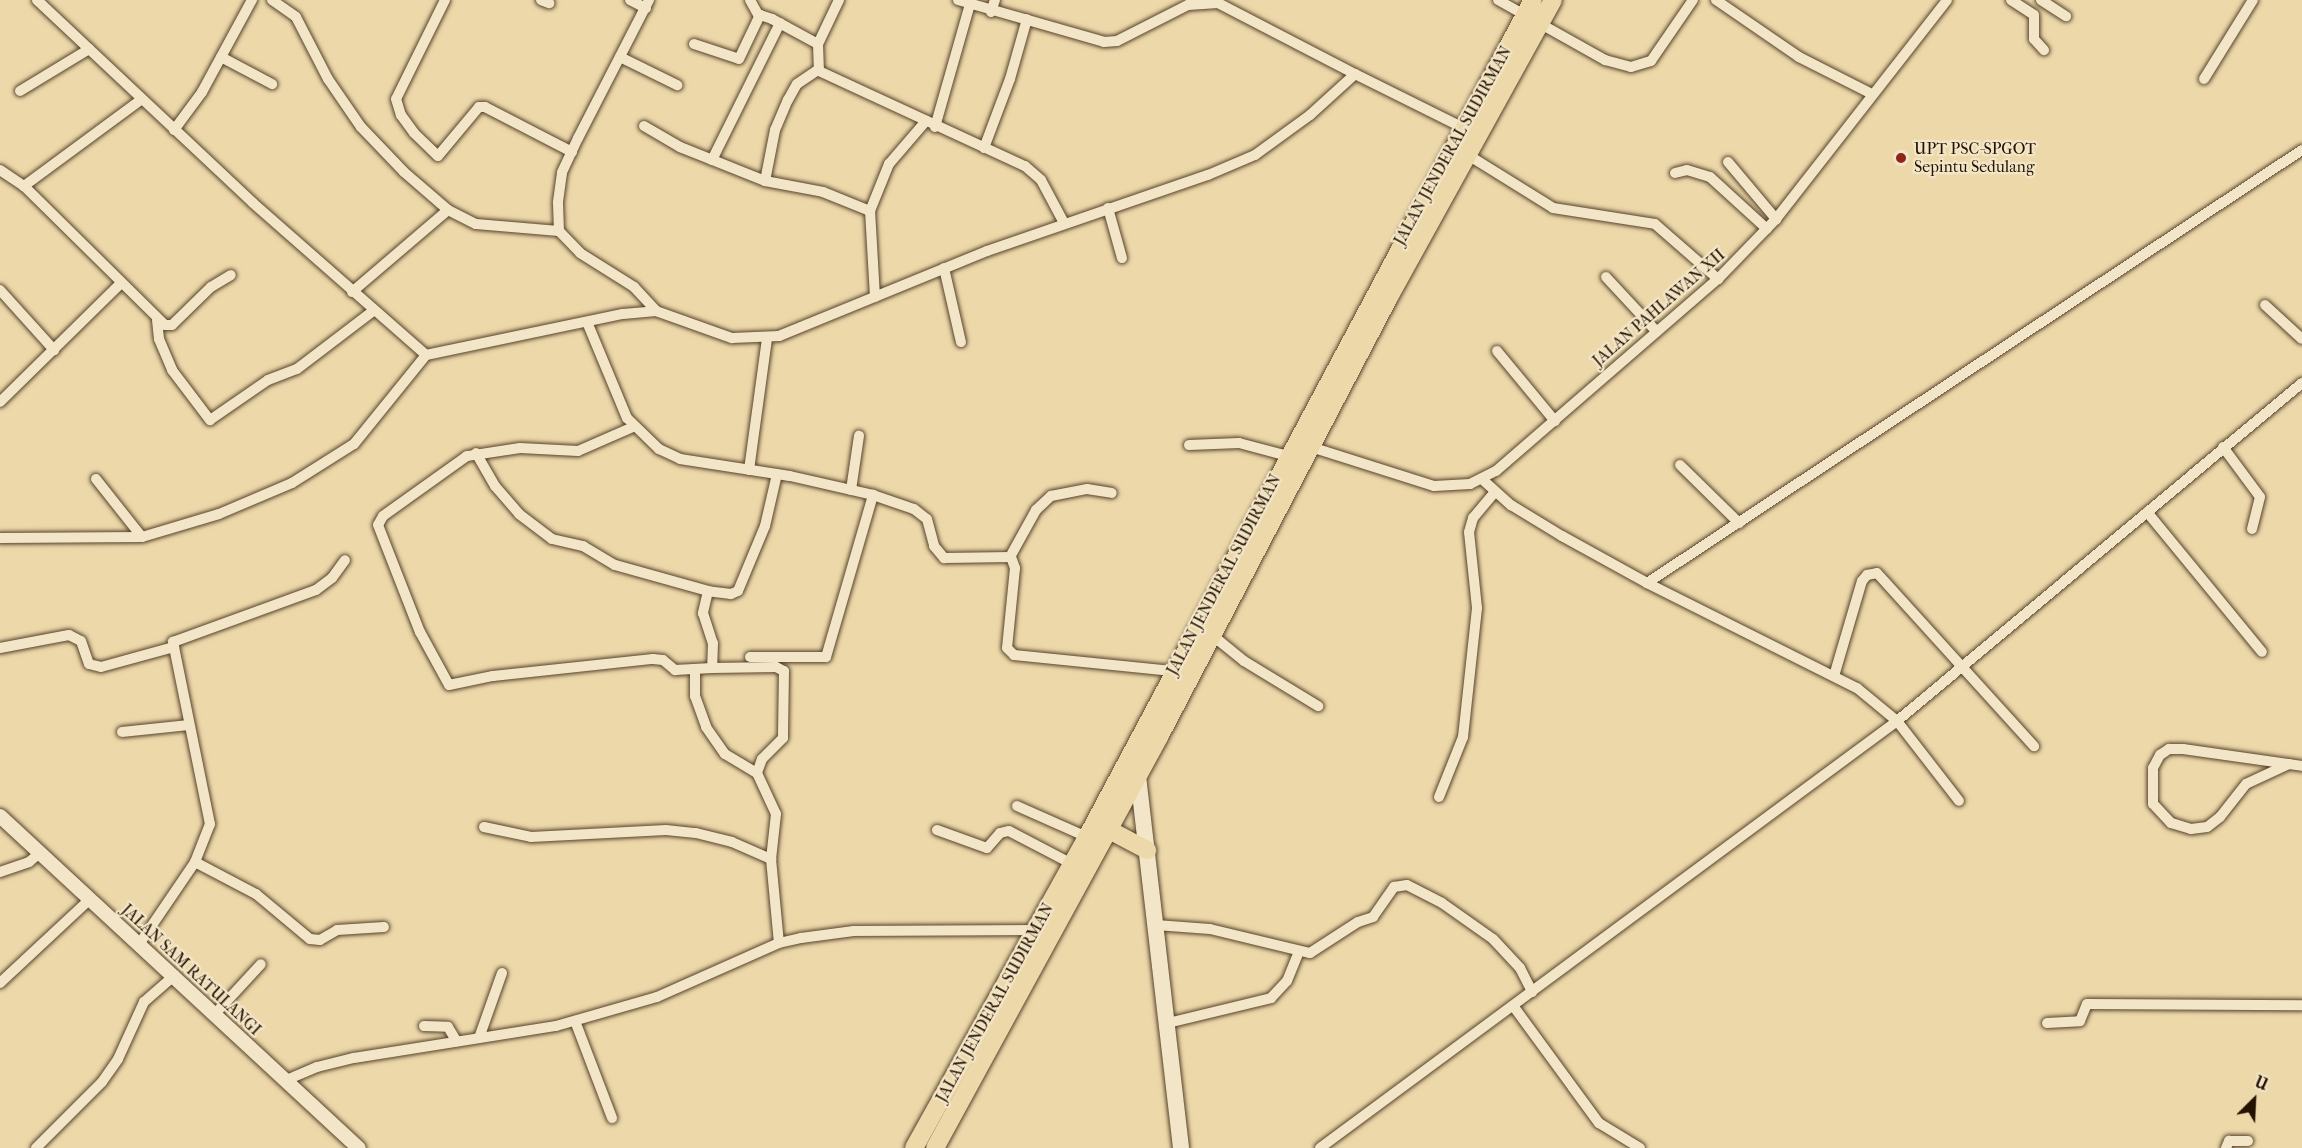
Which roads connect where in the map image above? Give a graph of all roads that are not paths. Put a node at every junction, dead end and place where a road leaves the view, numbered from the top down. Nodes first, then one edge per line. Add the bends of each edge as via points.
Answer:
1 (37, 0) edge
2 (252, 0) edge
3 (272, 0) edge
4 (446, 0) edge
5 (630, 0) edge
6 (750, 0) edge
7 (839, 0) edge
8 (958, 0) edge
9 (995, 0) edge
10 (1498, 0) edge
11 (1553, 0) edge
12 (1693, 0) edge
13 (1716, 0) edge
14 (1947, 0) edge
15 (2011, 0) edge
16 (2041, 0) edge
17 (2253, 0) edge
18 (647, 4) edge
19 (970, 4) junction
20 (1529, 7) edge
21 (991, 12) junction
22 (759, 16) junction
23 (2066, 16) dead end
24 (1027, 19) junction
25 (780, 23) junction
26 (1541, 24) junction
27 (818, 44) junction
28 (694, 45) dead end
29 (89, 49) junction
30 (2044, 50) dead end
31 (221, 57) junction
32 (620, 57) junction
33 (818, 70) junction
34 (1355, 74) junction
35 (2204, 79) dead end
36 (272, 84) dead end
37 (677, 85) dead end
38 (20, 91) dead end
39 (1872, 94) junction
40 (142, 99) junction
41 (930, 124) junction
42 (644, 126) dead end
43 (1462, 127) junction
44 (174, 130) junction
45 (984, 148) junction
46 (2302, 150) edge
47 (572, 152) junction
48 (1468, 155) junction
49 (712, 160) junction
50 (1728, 162) dead end
51 (0, 170) edge
52 (1675, 173) dead end
53 (765, 181) junction
54 (24, 186) junction
55 (1108, 208) junction
56 (448, 210) junction
57 (870, 211) junction
58 (1776, 219) junction
59 (1064, 223) junction
60 (1767, 229) junction
61 (559, 231) junction
62 (1122, 258) dead end
63 (945, 268) junction
64 (231, 275) dead end
65 (1606, 277) dead end
66 (1718, 279) junction
67 (121, 284) junction
68 (0, 290) edge
69 (352, 292) junction
70 (875, 297) junction
71 (2265, 305) dead end
72 (373, 311) junction
73 (656, 311) junction
74 (156, 320) junction
75 (587, 322) junction
76 (1656, 331) junction
77 (767, 338) junction
78 (2302, 339) edge
79 (961, 342) dead end
80 (54, 350) junction
81 (1497, 351) dead end
82 (426, 355) junction
83 (2302, 383) edge
84 (0, 402) edge
85 (1555, 421) junction
86 (633, 427) junction
87 (859, 436) dead end
88 (1189, 446) dead end
89 (1311, 447) junction
90 (2223, 447) junction
91 (476, 453) junction
92 (1288, 456) junction
93 (1680, 465) dead end
94 (749, 470) junction
95 (777, 474) junction
96 (96, 479) dead end
97 (1484, 480) junction
98 (851, 490) junction
99 (1112, 493) dead end
100 (1494, 493) junction
101 (873, 495) junction
102 (2147, 512) junction
103 (1739, 523) junction
104 (2252, 529) dead end
105 (1258, 531) junction
106 (142, 537) junction
107 (0, 538) edge
108 (1010, 557) junction
109 (345, 560) dead end
110 (1647, 583) junction
111 (708, 591) junction
112 (1212, 635) junction
113 (174, 647) junction
114 (0, 648) edge
115 (2262, 652) dead end
116 (750, 657) dead end
117 (782, 663) junction
118 (1962, 665) junction
119 (712, 668) junction
120 (695, 670) junction
121 (1172, 672) junction
122 (1834, 676) junction
123 (1317, 706) dead end
124 (187, 716) junction
125 (1897, 721) junction
126 (122, 732) dead end
127 (2034, 746) dead end
128 (2289, 764) junction
129 (2302, 766) edge
130 (757, 772) junction
131 (1138, 776) junction
132 (1439, 797) dead end
133 (1959, 801) dead end
134 (1017, 806) dead end
135 (0, 816) edge
136 (484, 827) dead end
137 (1096, 829) junction
138 (937, 830) dead end
139 (1148, 850) junction
140 (41, 852) junction
141 (771, 859) junction
142 (195, 862) junction
143 (1072, 864) junction
144 (0, 872) edge
145 (90, 899) junction
146 (1156, 925) junction
147 (384, 927) dead end
148 (1034, 930) junction
149 (140, 943) junction
150 (779, 943) junction
151 (1299, 952) junction
152 (261, 964) dead end
153 (502, 973) dead end
154 (175, 975) junction
155 (0, 984) edge
156 (1532, 992) junction
157 (2302, 1005) edge
158 (1514, 1007) junction
159 (214, 1015) junction
160 (575, 1021) junction
161 (1168, 1023) junction
162 (2047, 1023) dead end
163 (424, 1026) dead end
164 (479, 1038) junction
165 (457, 1042) junction
166 (285, 1081) junction
167 (612, 1118) dead end
168 (2248, 1141) dead end
169 (351, 1145) edge
170 (1327, 1146) edge
171 (36, 1148) edge
172 (914, 1148) edge
173 (935, 1148) edge
174 (1181, 1148) edge
175 (1641, 1148) edge
176 (2226, 1148) edge

1 - 29 street
2 - 31 street
3 - 56 street via 296,17 328,79 361,127
4 - 47 street via 398,94 397,106 410,128 438,156 479,107 485,107
5 - 18 street
6 - 22 street
7 - 27 street
8 - 19 street
9 - 21 street
10 - 20 street
11 - 26 main road, JALAN JENDERAL SUDIRMAN
12 - 26 street via 1655,57 1636,67 1605,60
13 - 39 street via 1799,57
14 - 39 street, JALAN PAHLAWAN XII
15 - 30 street via 2034,15 2034,39
16 - 23 street
17 - 35 street
18 - 32 street
19 - 21 street
19 - 41 street
20 - 26 street
20 - 43 main road, JALAN JENDERAL SUDIRMAN
21 - 24 street
22 - 25 street
22 - 28 street via 739,59
24 - 34 street via 1111,42 1188,5 1218,3
24 - 45 street
25 - 27 street
25 - 49 street
26 - 48 main road, JALAN JENDERAL SUDIRMAN
27 - 33 street via 822,52
29 - 38 street
29 - 40 street
31 - 36 street
31 - 44 street
32 - 37 street
32 - 47 street
33 - 41 street
33 - 53 street via 797,84 788,100 775,130
34 - 43 street
34 - 55 street via 1255,155
39 - 58 street, JALAN PAHLAWAN XII via 1813,177
40 - 44 street
40 - 54 street
41 - 45 street
41 - 57 street via 889,164
42 - 49 street
43 - 92 main road, JALAN JENDERAL SUDIRMAN
44 - 69 street
45 - 59 street via 1035,174
46 - 103 street
47 - 61 street via 562,173
48 - 66 street via 1553,208 1655,224
48 - 89 main road, JALAN JENDERAL SUDIRMAN
49 - 53 street
50 - 58 street
51 - 54 street
52 - 60 street via 1687,170 1710,177
53 - 57 street via 823,192
54 - 67 street
55 - 59 street
55 - 62 street
56 - 61 street via 476,224
56 - 69 street
57 - 70 street
58 - 60 street, JALAN PAHLAWAN XII
59 - 63 street
60 - 66 street, JALAN PAHLAWAN XII
61 - 73 street via 580,253 634,287
63 - 70 street
63 - 79 street
64 - 74 street via 211,287 172,325
65 - 76 street
66 - 76 street, JALAN PAHLAWAN XII
67 - 74 street
67 - 80 street
68 - 80 street
69 - 72 street
70 - 77 street
71 - 78 street
72 - 74 street via 297,369 268,380 210,420 172,370
72 - 82 street
73 - 75 street
73 - 77 street via 732,338
75 - 82 street
75 - 86 street
76 - 85 street, JALAN PAHLAWAN XII
77 - 94 street
80 - 84 street
81 - 85 street
82 - 106 street via 371,425 334,460 219,514
83 - 90 street
85 - 97 street, JALAN PAHLAWAN XII
86 - 91 street via 578,451 520,448
86 - 94 street via 659,449 680,459
87 - 98 street
88 - 92 street via 1239,443
89 - 97 street, JALAN PAHLAWAN XII via 1422,484 1457,486
89 - 105 main road, JALAN JENDERAL SUDIRMAN
90 - 102 street
90 - 104 street via 2260,497
91 - 111 street via 495,486 519,514 552,539 583,546 615,565
91 - 120 street via 459,461 378,522 420,632 447,684 654,659 662,659 675,670
92 - 105 main road, JALAN JENDERAL SUDIRMAN
93 - 103 street
94 - 95 street
95 - 98 street
95 - 111 street via 765,526 737,592
96 - 106 street
97 - 100 street
98 - 101 street
99 - 108 street via 1087,489 1051,496 1036,510
100 - 110 street
100 - 132 street via 1473,518 1469,532 1477,608 1463,737
101 - 108 street via 925,516 940,557
101 - 117 street via 829,654 822,659
102 - 115 street
102 - 118 street
103 - 110 street
105 - 112 main road, JALAN JENDERAL SUDIRMAN
105 - 121 main road, JALAN JENDERAL SUDIRMAN
106 - 107 street
108 - 121 street via 1016,568 1007,644 1010,652
109 - 113 street via 332,578 316,590 173,642
110 - 122 street
111 - 119 street via 703,617 713,643
112 - 123 street via 1244,661
112 - 131 main road, JALAN JENDERAL SUDIRMAN
113 - 114 street via 100,667 89,664 81,641 69,635
113 - 124 street
116 - 117 street
117 - 119 street
117 - 130 street via 783,738 762,759
118 - 122 street via 1888,581 1873,573 1862,581
118 - 125 street
118 - 127 street
119 - 120 street
120 - 130 street via 695,696 706,727 725,753
121 - 137 main road, JALAN JENDERAL SUDIRMAN
122 - 125 street via 1857,688
124 - 126 street
124 - 142 street via 210,809 210,824
125 - 133 street
125 - 156 street
128 - 128 street via 2169,749 2160,754 2153,768 2153,804 2171,823 2200,829 2216,822 2246,784
128 - 129 street
130 - 141 street via 776,814
131 - 137 main road, JALAN JENDERAL SUDIRMAN
131 - 139 main road
134 - 137 street
135 - 140 street, JALAN SAM RATULANGI
136 - 141 street via 531,837 666,830 696,833 732,842
137 - 139 main road
137 - 143 main road, JALAN JENDERAL SUDIRMAN
137 - 173 main road, JALAN JENDERAL SUDIRMAN
138 - 143 street via 987,849 1000,833 1009,831
139 - 146 main road
140 - 144 street via 29,862
140 - 145 street, JALAN SAM RATULANGI
141 - 150 street
142 - 147 street via 256,894 310,939 320,940 337,930
142 - 149 street
143 - 148 main road, JALAN JENDERAL SUDIRMAN
145 - 149 street, JALAN SAM RATULANGI
145 - 155 street
146 - 151 street via 1210,929
146 - 161 main road
148 - 150 street via 854,931
148 - 172 main road, JALAN JENDERAL SUDIRMAN
149 - 154 street, JALAN SAM RATULANGI
150 - 160 street via 657,997
151 - 156 street via 1314,952 1358,922 1371,919 1394,887 1407,885 1442,903 1496,942 1520,968
151 - 161 street via 1287,981 1271,998
152 - 159 street
153 - 164 street
154 - 159 street, JALAN SAM RATULANGI
154 - 171 street via 144,1002 118,1059 102,1082
156 - 158 street
157 - 162 street via 2086,1004 2079,1021
158 - 170 street
158 - 175 street via 1599,1123
159 - 166 street, JALAN SAM RATULANGI
160 - 164 street
160 - 167 street
161 - 174 main road
163 - 165 street via 448,1027
164 - 165 street
165 - 166 street via 317,1067
166 - 169 street, JALAN SAM RATULANGI
168 - 176 street via 2230,1141

